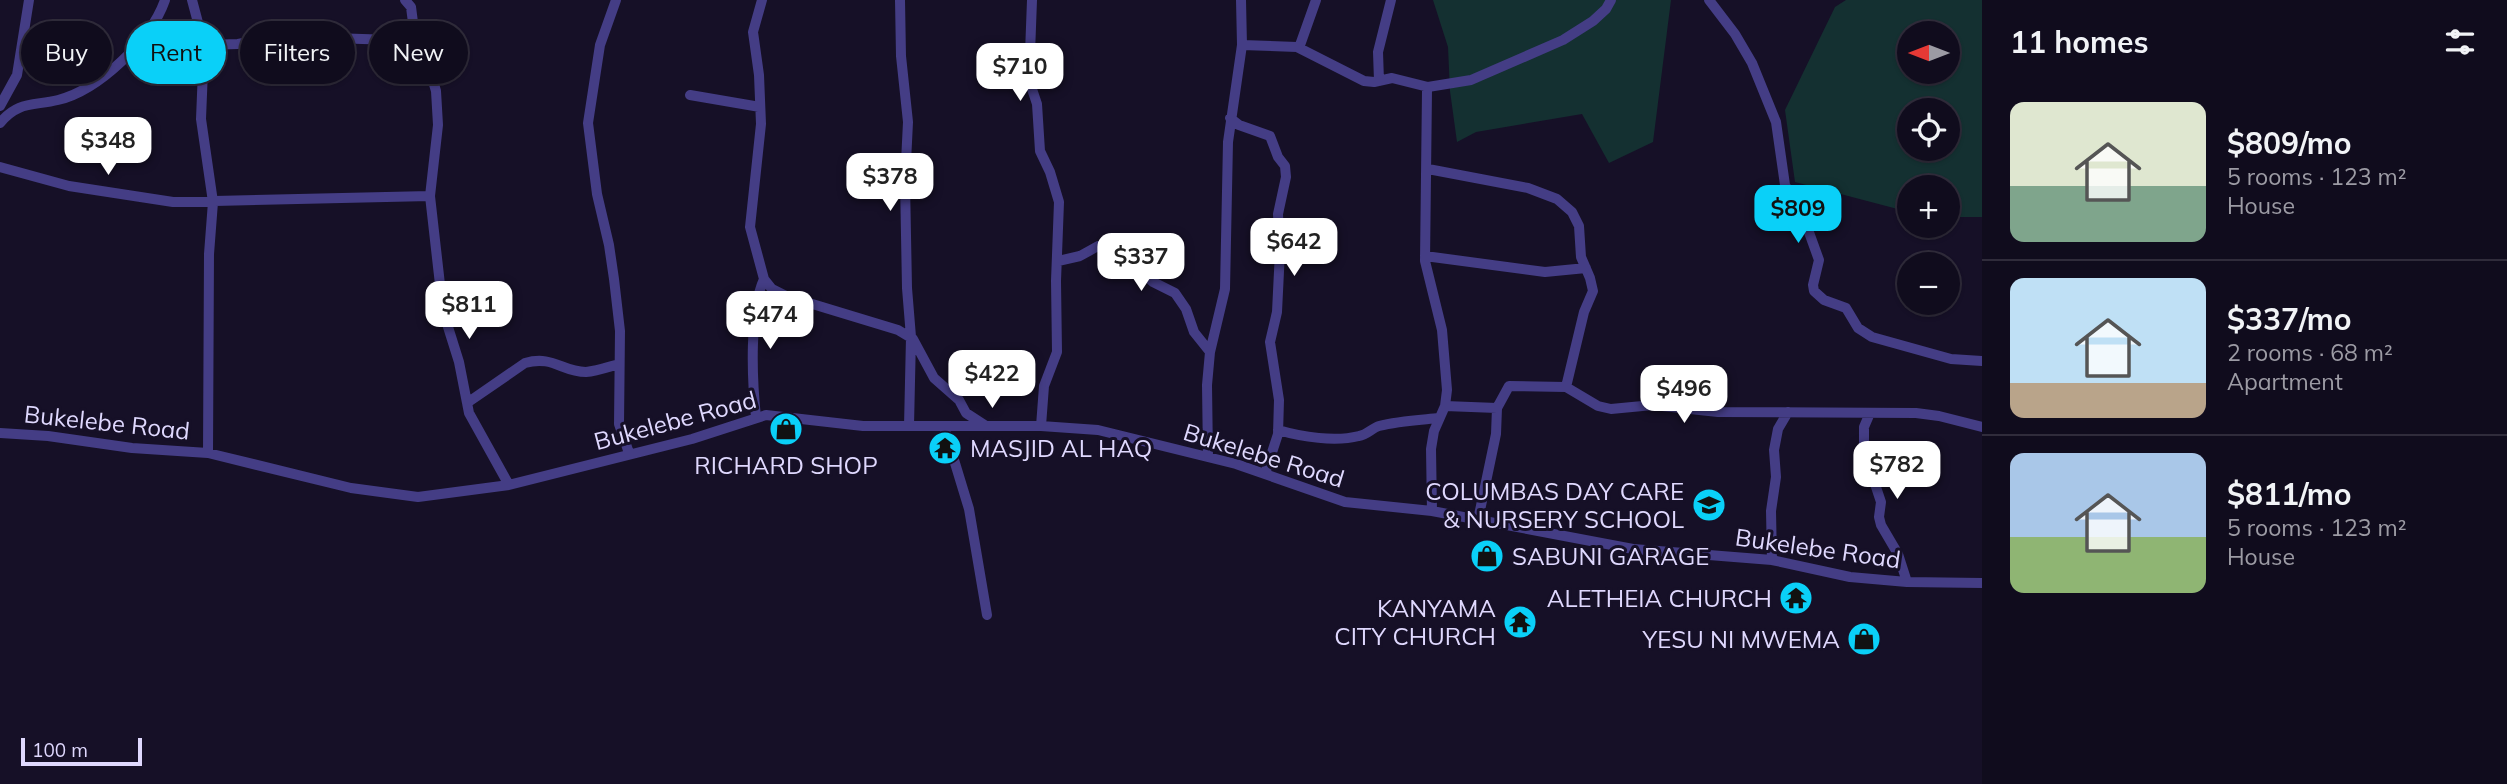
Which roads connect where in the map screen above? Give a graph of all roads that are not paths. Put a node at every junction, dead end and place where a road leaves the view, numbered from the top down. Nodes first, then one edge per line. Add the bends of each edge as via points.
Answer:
1 (29, 0) edge
2 (165, 0) edge
3 (192, 0) edge
4 (405, 0) edge
5 (617, 0) edge
6 (762, 0) edge
7 (900, 0) edge
8 (1031, 0) edge
9 (1241, 0) edge
10 (1316, 0) edge
11 (1391, 0) edge
12 (1611, 0) edge
13 (1709, 0) edge
14 (198, 21) edge
15 (412, 21) edge
16 (369, 39) edge
17 (226, 44) edge
18 (1242, 45) junction
19 (1299, 48) junction
20 (1379, 81) junction
21 (202, 84) edge
22 (434, 84) edge
23 (1428, 87) junction
24 (690, 95) dead end
25 (0, 106) edge
26 (760, 107) junction
27 (1230, 117) junction
28 (0, 123) edge
29 (0, 167) edge
30 (1428, 169) junction
31 (430, 196) junction
32 (213, 202) junction
33 (1425, 256) junction
34 (1058, 261) junction
35 (1586, 268) junction
36 (764, 279) junction
37 (911, 337) junction
38 (1210, 352) junction
39 (1982, 361) edge
40 (619, 364) junction
41 (1566, 387) junction
42 (467, 403) junction
43 (1445, 406) junction
44 (1497, 408) junction
45 (1788, 412) junction
46 (1870, 413) junction
47 (756, 417) junction
48 (1439, 418) junction
49 (909, 426) junction
50 (987, 426) junction
51 (1041, 426) junction
52 (944, 427) junction
53 (1982, 427) edge
54 (1278, 430) junction
55 (0, 433) edge
56 (208, 453) junction
57 (629, 453) junction
58 (1208, 457) junction
59 (1265, 474) junction
60 (509, 485) junction
61 (1432, 511) junction
62 (1478, 520) junction
63 (1772, 560) junction
64 (1907, 582) junction
65 (1982, 583) edge
66 (987, 615) dead end

1 - 25 street via 17,75
2 - 28 street via 140,39 93,86 58,100 15,108
3 - 14 street
4 - 15 street via 411,7
5 - 40 street via 600,45 588,126 611,256
6 - 26 street via 752,41 760,75
7 - 37 street via 908,122 905,182
8 - 34 street via 1029,80 1037,104 1040,151 1059,199
9 - 18 street
10 - 19 street
11 - 20 street via 1381,34
12 - 23 street via 1593,21 1563,40 1471,80
13 - 39 street via 1752,63 1776,122 1785,185 1802,213 1819,260 1814,291 1846,308 1858,328 1872,337 1951,359
16 - 17 street via 332,38 305,31
18 - 19 street
18 - 27 street
19 - 20 street via 1364,81
20 - 23 street via 1392,78
21 - 32 street via 201,119
22 - 31 street via 438,125
23 - 30 street
24 - 26 street
26 - 36 street via 750,219
27 - 38 street via 1225,297
27 - 54 street via 1270,136 1285,170 1277,218 1277,317 1270,342 1279,400
29 - 32 street via 107,192 173,202
30 - 33 street
30 - 35 street via 1528,188 1557,199 1579,226
31 - 32 street
31 - 42 street via 443,311
32 - 56 street
33 - 35 street via 1545,272
33 - 43 street via 1442,330
34 - 38 street via 1098,246 1122,253 1153,282 1175,293
34 - 51 street via 1057,352 1044,386
35 - 41 street via 1592,295
36 - 37 street via 786,296
36 - 47 street via 755,321 752,385
37 - 49 street
37 - 50 street via 937,382 959,400 966,413
38 - 58 street
40 - 42 street via 582,371 535,360
40 - 57 street via 619,424
41 - 44 street via 1508,386
41 - 45 street via 1604,408 1662,405 1718,412
42 - 60 street
43 - 44 street
43 - 48 street
44 - 62 street via 1498,425
45 - 46 street
45 - 63 street via 1778,429 1774,450
46 - 53 street via 1939,416
46 - 64 street via 1864,427 1864,451 1881,498 1881,525
47 - 49 street, Bukelebe Road
47 - 57 street, Bukelebe Road via 692,439
48 - 54 street via 1394,423 1362,436 1330,440
48 - 61 street via 1431,449
49 - 52 street, Bukelebe Road
50 - 51 street, Bukelebe Road
50 - 52 street, Bukelebe Road
51 - 58 street, Bukelebe Road via 1098,430
52 - 66 street via 969,509
54 - 59 street
55 - 56 street, Bukelebe Road
56 - 60 street, Bukelebe Road via 396,495 438,496
57 - 60 street, Bukelebe Road
58 - 59 street, Bukelebe Road
59 - 61 street, Bukelebe Road via 1345,502
61 - 62 street, Bukelebe Road
62 - 63 street, Bukelebe Road via 1633,549
63 - 64 street, Bukelebe Road via 1850,577
64 - 65 street, Bukelebe Road

